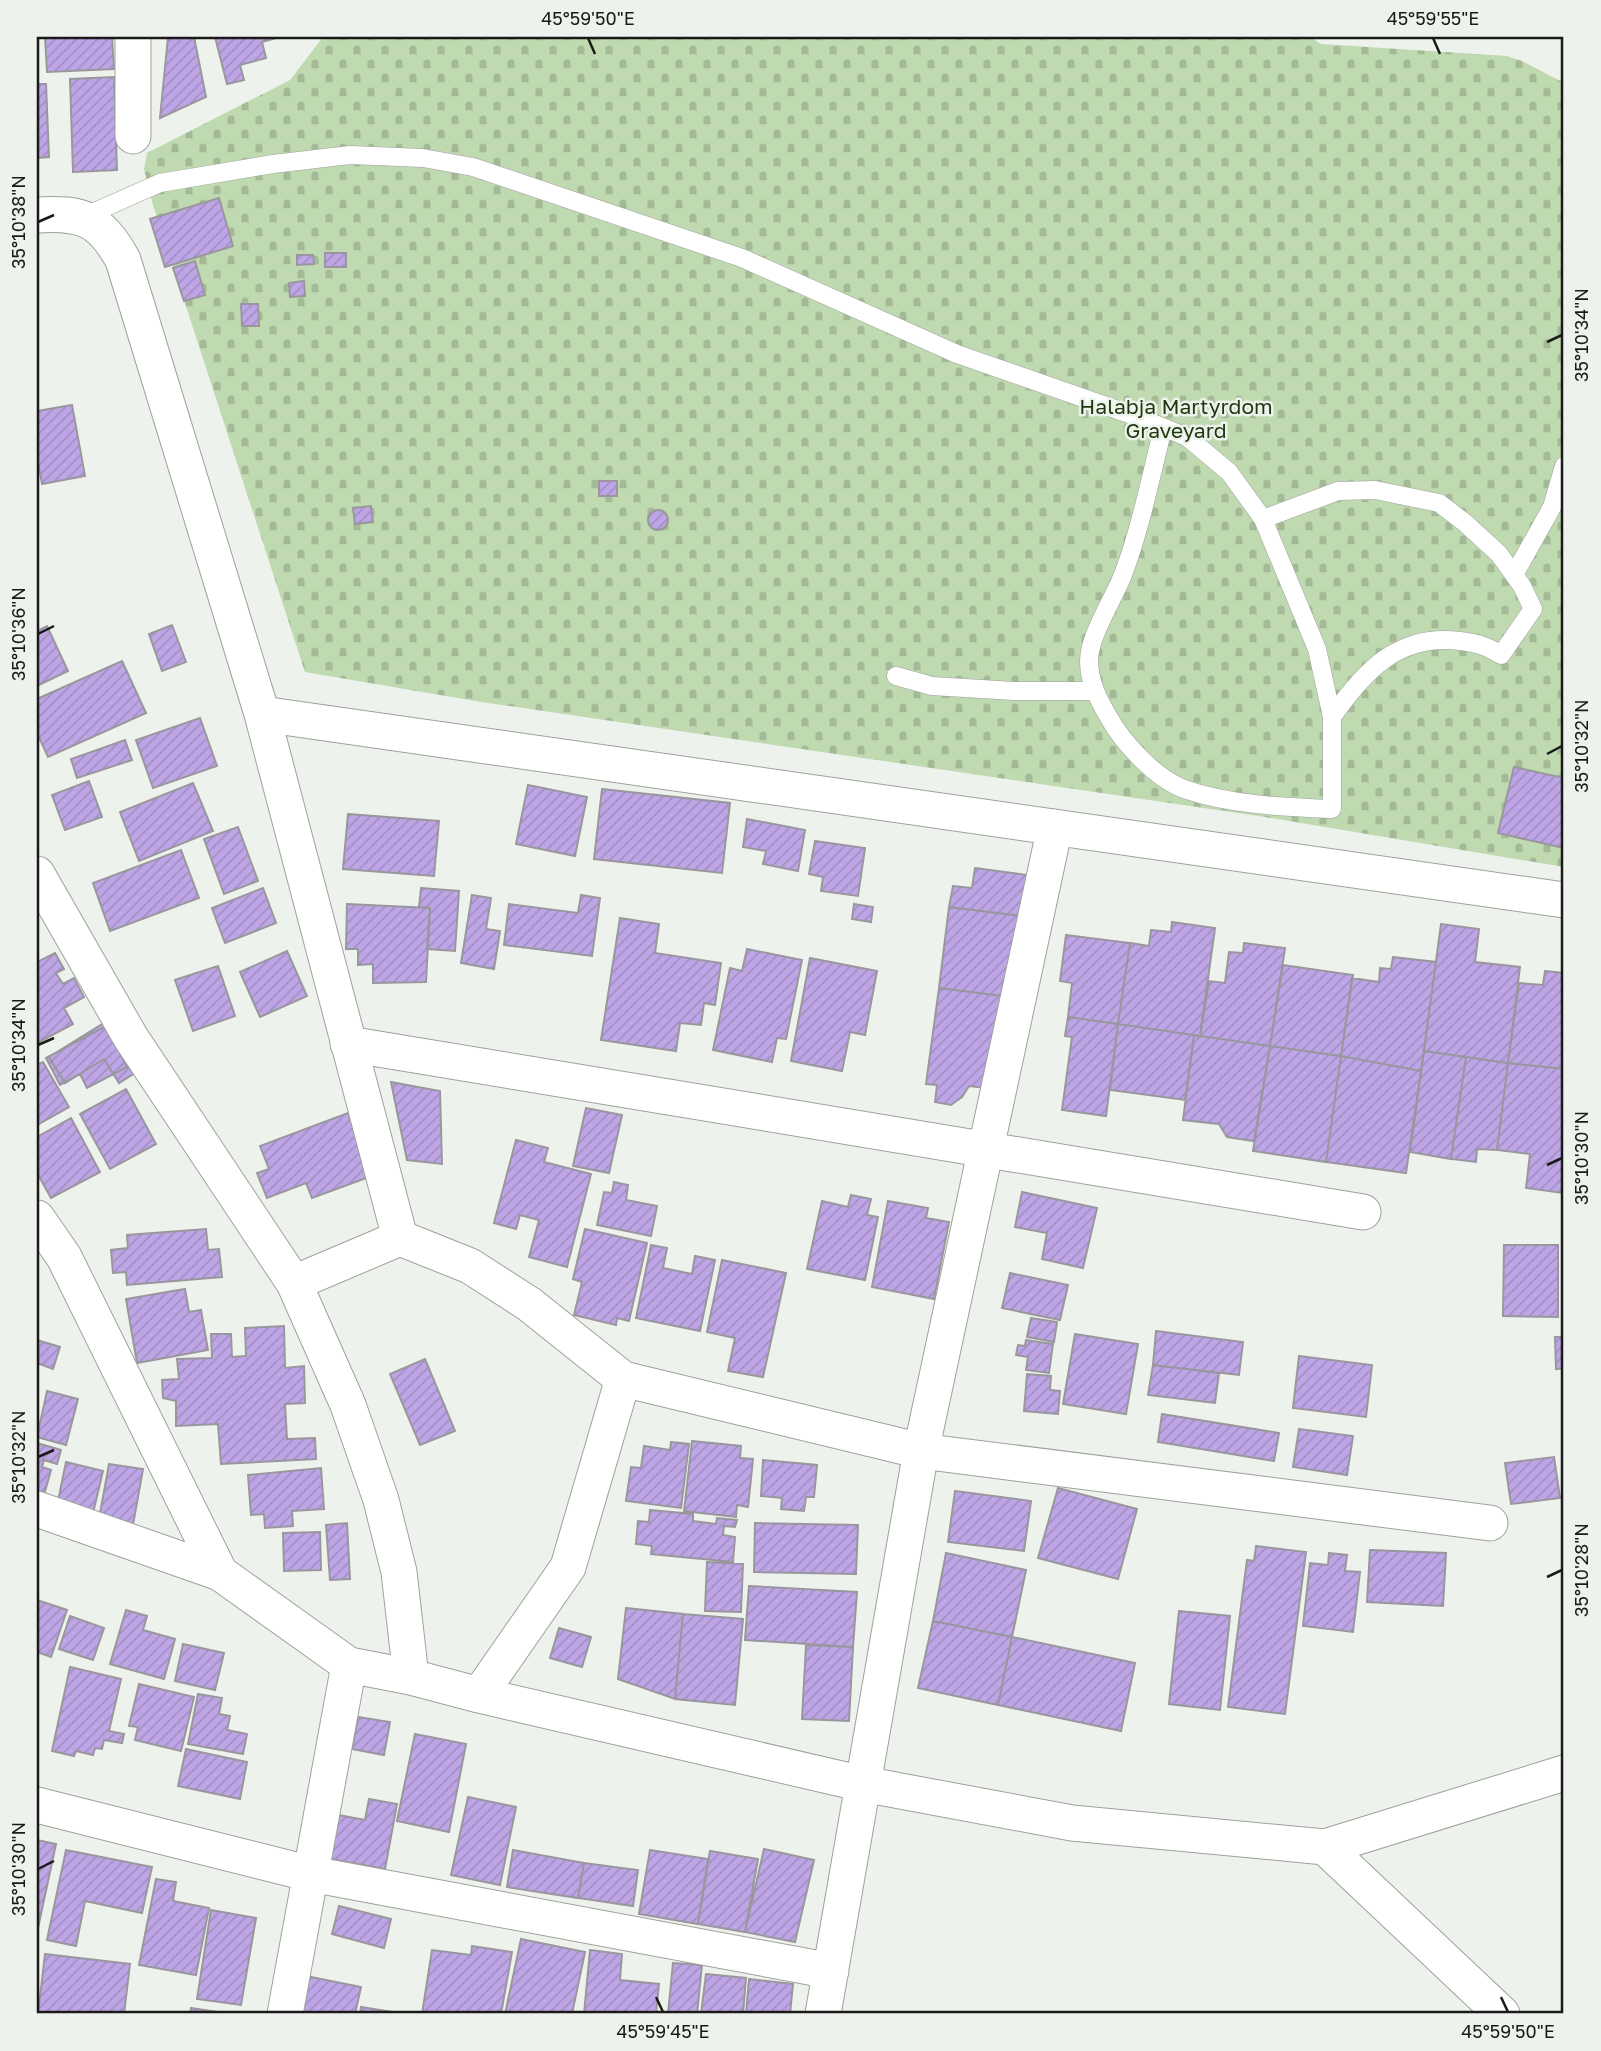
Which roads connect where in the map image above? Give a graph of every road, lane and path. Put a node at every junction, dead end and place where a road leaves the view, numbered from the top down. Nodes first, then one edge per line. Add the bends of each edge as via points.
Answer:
1 (133, 37) edge
2 (133, 136) dead end
3 (37, 215) edge
4 (83, 217) junction
5 (1163, 428) junction
6 (1564, 466) edge
7 (1263, 519) junction
8 (1514, 575) junction
9 (896, 676) dead end
10 (1094, 691) junction
11 (262, 714) junction
12 (1332, 717) junction
13 (1055, 827) junction
14 (37, 874) edge
15 (1564, 900) edge
16 (348, 1044) junction
17 (986, 1150) junction
18 (1363, 1212) dead end
19 (37, 1218) edge
20 (400, 1238) junction
21 (294, 1283) junction
22 (622, 1378) junction
23 (921, 1451) junction
24 (37, 1509) edge
25 (1490, 1523) dead end
26 (220, 1573) junction
27 (349, 1665) junction
28 (411, 1677) junction
29 (478, 1695) junction
30 (1564, 1773) edge
31 (863, 1783) junction
32 (37, 1805) edge
33 (1325, 1847) junction
34 (310, 1874) junction
35 (831, 1971) junction
36 (285, 2014) edge
37 (823, 2014) edge
38 (1502, 2014) edge

1 - 2 street
3 - 4 street
4 - 5 lane via 160,183 272,164 349,155 423,158 473,167 742,257 957,354
4 - 11 street via 114,243 123,260
5 - 7 lane via 1187,437 1228,472
5 - 10 lane via 1124,573 1089,660
6 - 8 lane via 1552,506
7 - 8 lane via 1338,491 1375,490 1439,503 1499,554
7 - 12 lane via 1317,649
8 - 12 lane via 1533,609 1501,655 1485,644 1440,638 1406,646 1376,664
9 - 10 lane via 932,686
10 - 12 lane via 1124,739 1148,765 1182,788 1288,807 1332,809
11 - 13 street
11 - 16 street
13 - 15 street
13 - 17 street
14 - 21 street via 131,1038
16 - 17 street
16 - 20 street
17 - 18 street
17 - 23 street
19 - 26 street via 64,1257
20 - 21 street
20 - 22 street via 470,1266 529,1304
21 - 28 street via 348,1405 381,1500 399,1572
22 - 23 street
22 - 29 street via 568,1567
23 - 25 street
23 - 31 street
24 - 26 street
26 - 27 street
27 - 28 street
27 - 34 street
28 - 29 street
29 - 31 street
30 - 33 street
31 - 33 street via 1072,1823
31 - 35 street
32 - 34 street
33 - 38 street
34 - 35 street
34 - 36 street
35 - 37 street

